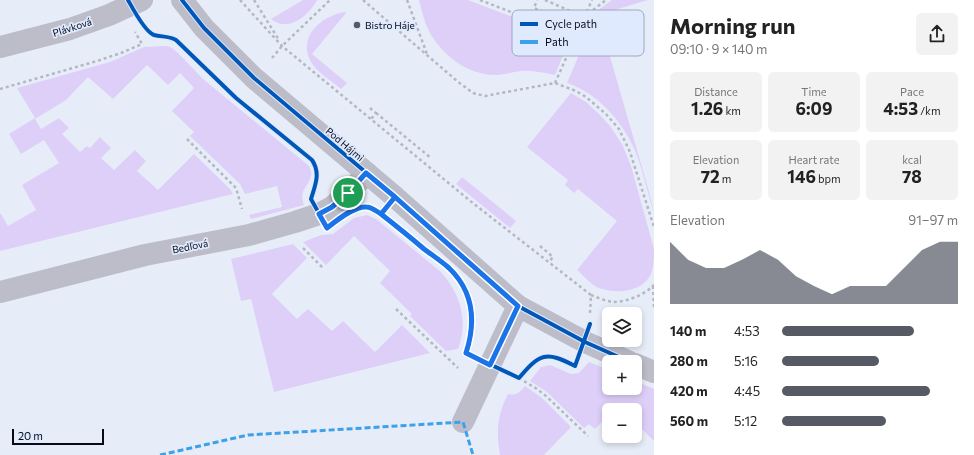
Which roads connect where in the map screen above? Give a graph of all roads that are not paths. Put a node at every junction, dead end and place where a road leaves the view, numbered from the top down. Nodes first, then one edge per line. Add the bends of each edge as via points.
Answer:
1 (182, 0) edge
2 (137, 8) edge
3 (0, 47) edge
4 (366, 173) junction
5 (0, 292) edge
6 (518, 306) junction
7 (620, 355) edge
8 (642, 367) edge
9 (654, 372) edge
10 (463, 422) dead end

1 - 4 street, Pod Hájmi via 204,28 254,78
2 - 3 street, Plávková
4 - 5 street, Bedľová via 332,207 295,222 145,255
4 - 6 street, Pod Hájmi
6 - 7 street, Pod Hájmi via 587,333
6 - 10 street
8 - 9 street

